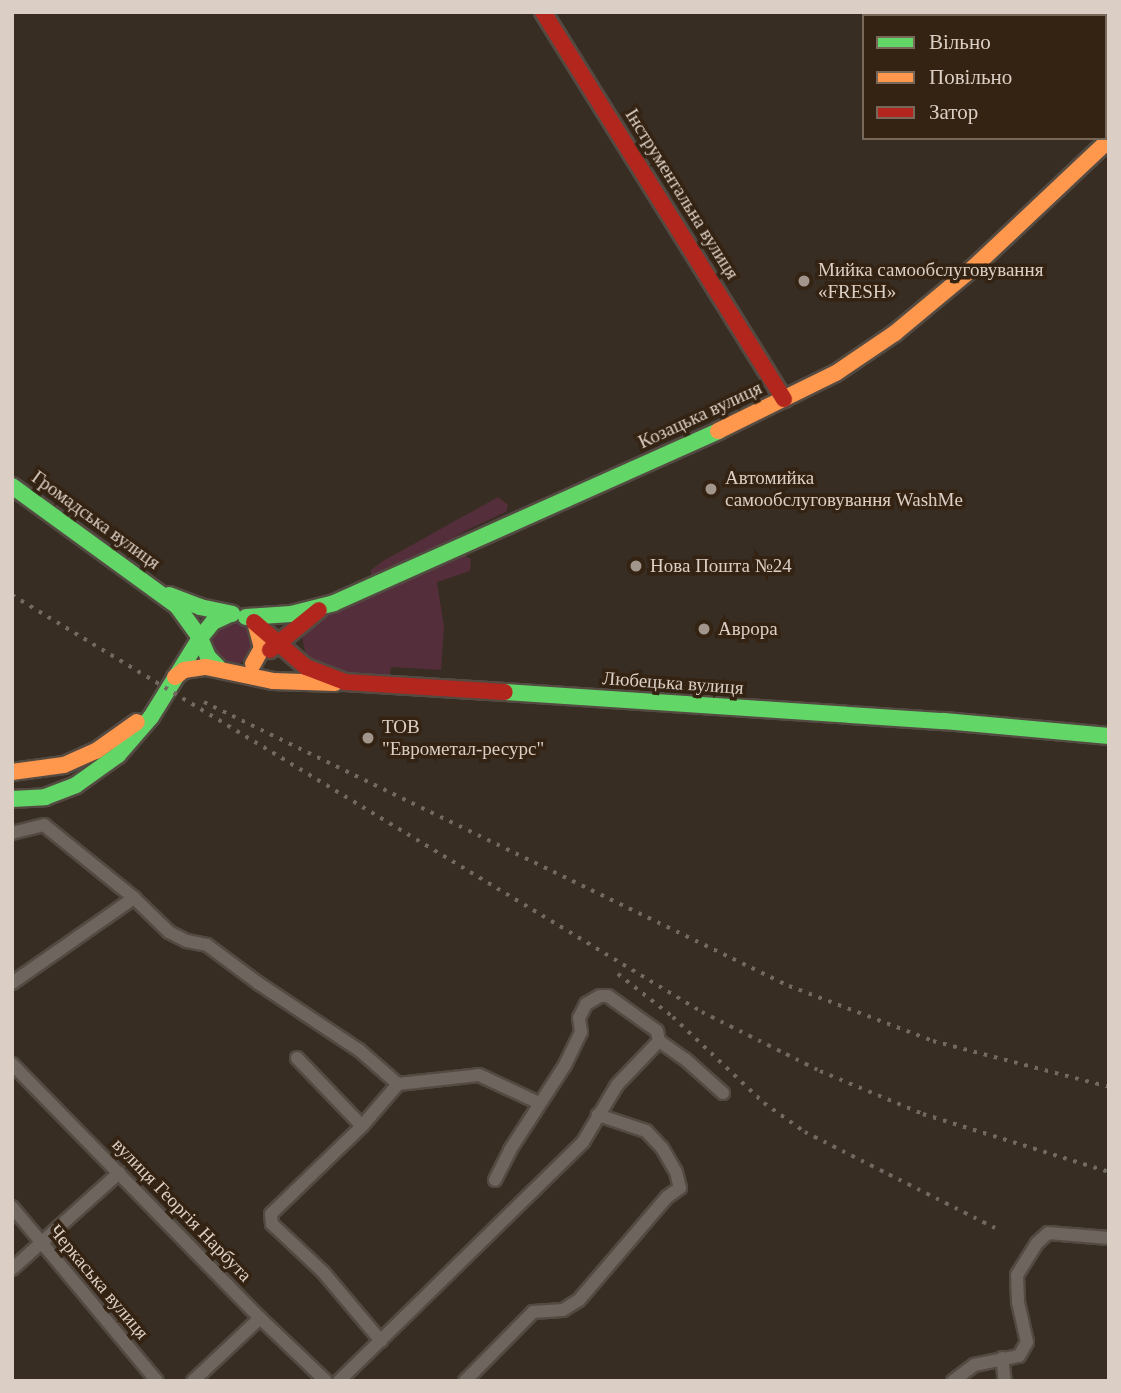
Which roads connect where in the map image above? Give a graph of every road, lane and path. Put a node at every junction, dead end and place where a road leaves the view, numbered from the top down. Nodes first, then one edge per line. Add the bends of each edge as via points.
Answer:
1 (543, 12) edge
2 (1109, 140) edge
3 (784, 399) junction
4 (12, 485) edge
5 (156, 589) junction
6 (325, 606) junction
7 (243, 618) junction
8 (306, 620) junction
9 (189, 621) junction
10 (204, 639) junction
11 (278, 644) junction
12 (184, 660) junction
13 (253, 664) junction
14 (306, 667) junction
15 (224, 670) junction
16 (175, 677) junction
17 (345, 682) junction
18 (160, 700) junction
19 (1109, 736) edge
20 (12, 772) edge
21 (12, 799) edge
22 (12, 833) edge
23 (134, 898) junction
24 (12, 983) edge
25 (659, 1041) junction
26 (297, 1058) dead end
27 (12, 1064) edge
28 (398, 1084) junction
29 (723, 1093) dead end
30 (539, 1103) junction
31 (598, 1115) junction
32 (362, 1126) junction
33 (119, 1174) junction
34 (495, 1180) dead end
35 (12, 1207) edge
36 (1109, 1238) edge
37 (42, 1243) junction
38 (12, 1269) edge
39 (260, 1318) junction
40 (381, 1341) junction
41 (1002, 1358) junction
42 (157, 1381) edge
43 (193, 1381) edge
44 (326, 1381) edge
45 (339, 1381) edge
46 (466, 1381) edge
47 (953, 1381) edge
48 (1005, 1381) edge

1 - 3 main road, Інструментальна вулиця
2 - 3 main road, Козацька вулиця via 981,260 895,332 836,373
3 - 6 main road, Козацька вулиця
4 - 5 main road, Громадська вулиця
5 - 7 main road
5 - 9 main road
6 - 7 main road, Козацька вулиця
6 - 8 main road
7 - 10 main road via 219,617
7 - 11 main road, Любецька вулиця
7 - 13 main road via 262,639
8 - 11 main road
8 - 14 main road via 296,640 297,653
9 - 10 main road
9 - 12 main road
10 - 12 main road
10 - 15 main road
11 - 13 main road
11 - 14 main road, Любецька вулиця
12 - 16 main road
13 - 15 main road
14 - 17 main road, Любецька вулиця
15 - 16 main road via 192,668
15 - 17 main road via 273,681
16 - 18 main road
17 - 19 main road, Любецька вулиця
18 - 20 main road via 132,728 96,751 64,765
18 - 21 main road via 133,741 103,767 76,785 45,797
22 - 23 street via 44,825
23 - 24 street
23 - 28 street via 169,932 207,944 359,1050
25 - 29 street
25 - 30 street via 657,1031 608,996 600,996 586,1004 579,1018 581,1032
25 - 31 street via 617,1085
26 - 32 street
27 - 33 street, вулиця Георгія Нарбута
28 - 30 street via 479,1075
28 - 32 street
30 - 34 street
31 - 40 street via 583,1142
31 - 46 street via 646,1130 662,1148 680,1188 667,1197 579,1300 563,1310 533,1312
32 - 40 street via 271,1214 272,1224 323,1272
33 - 37 street
33 - 39 street, вулиця Георгія Нарбута
35 - 37 street, Черкаська вулиця
36 - 41 street via 1048,1233 1037,1243 1017,1275 1027,1342 1018,1356
37 - 38 street
37 - 42 street, Черкаська вулиця
39 - 43 street
39 - 44 street, вулиця Георгія Нарбута
40 - 45 street
41 - 47 street via 974,1365
41 - 48 street

